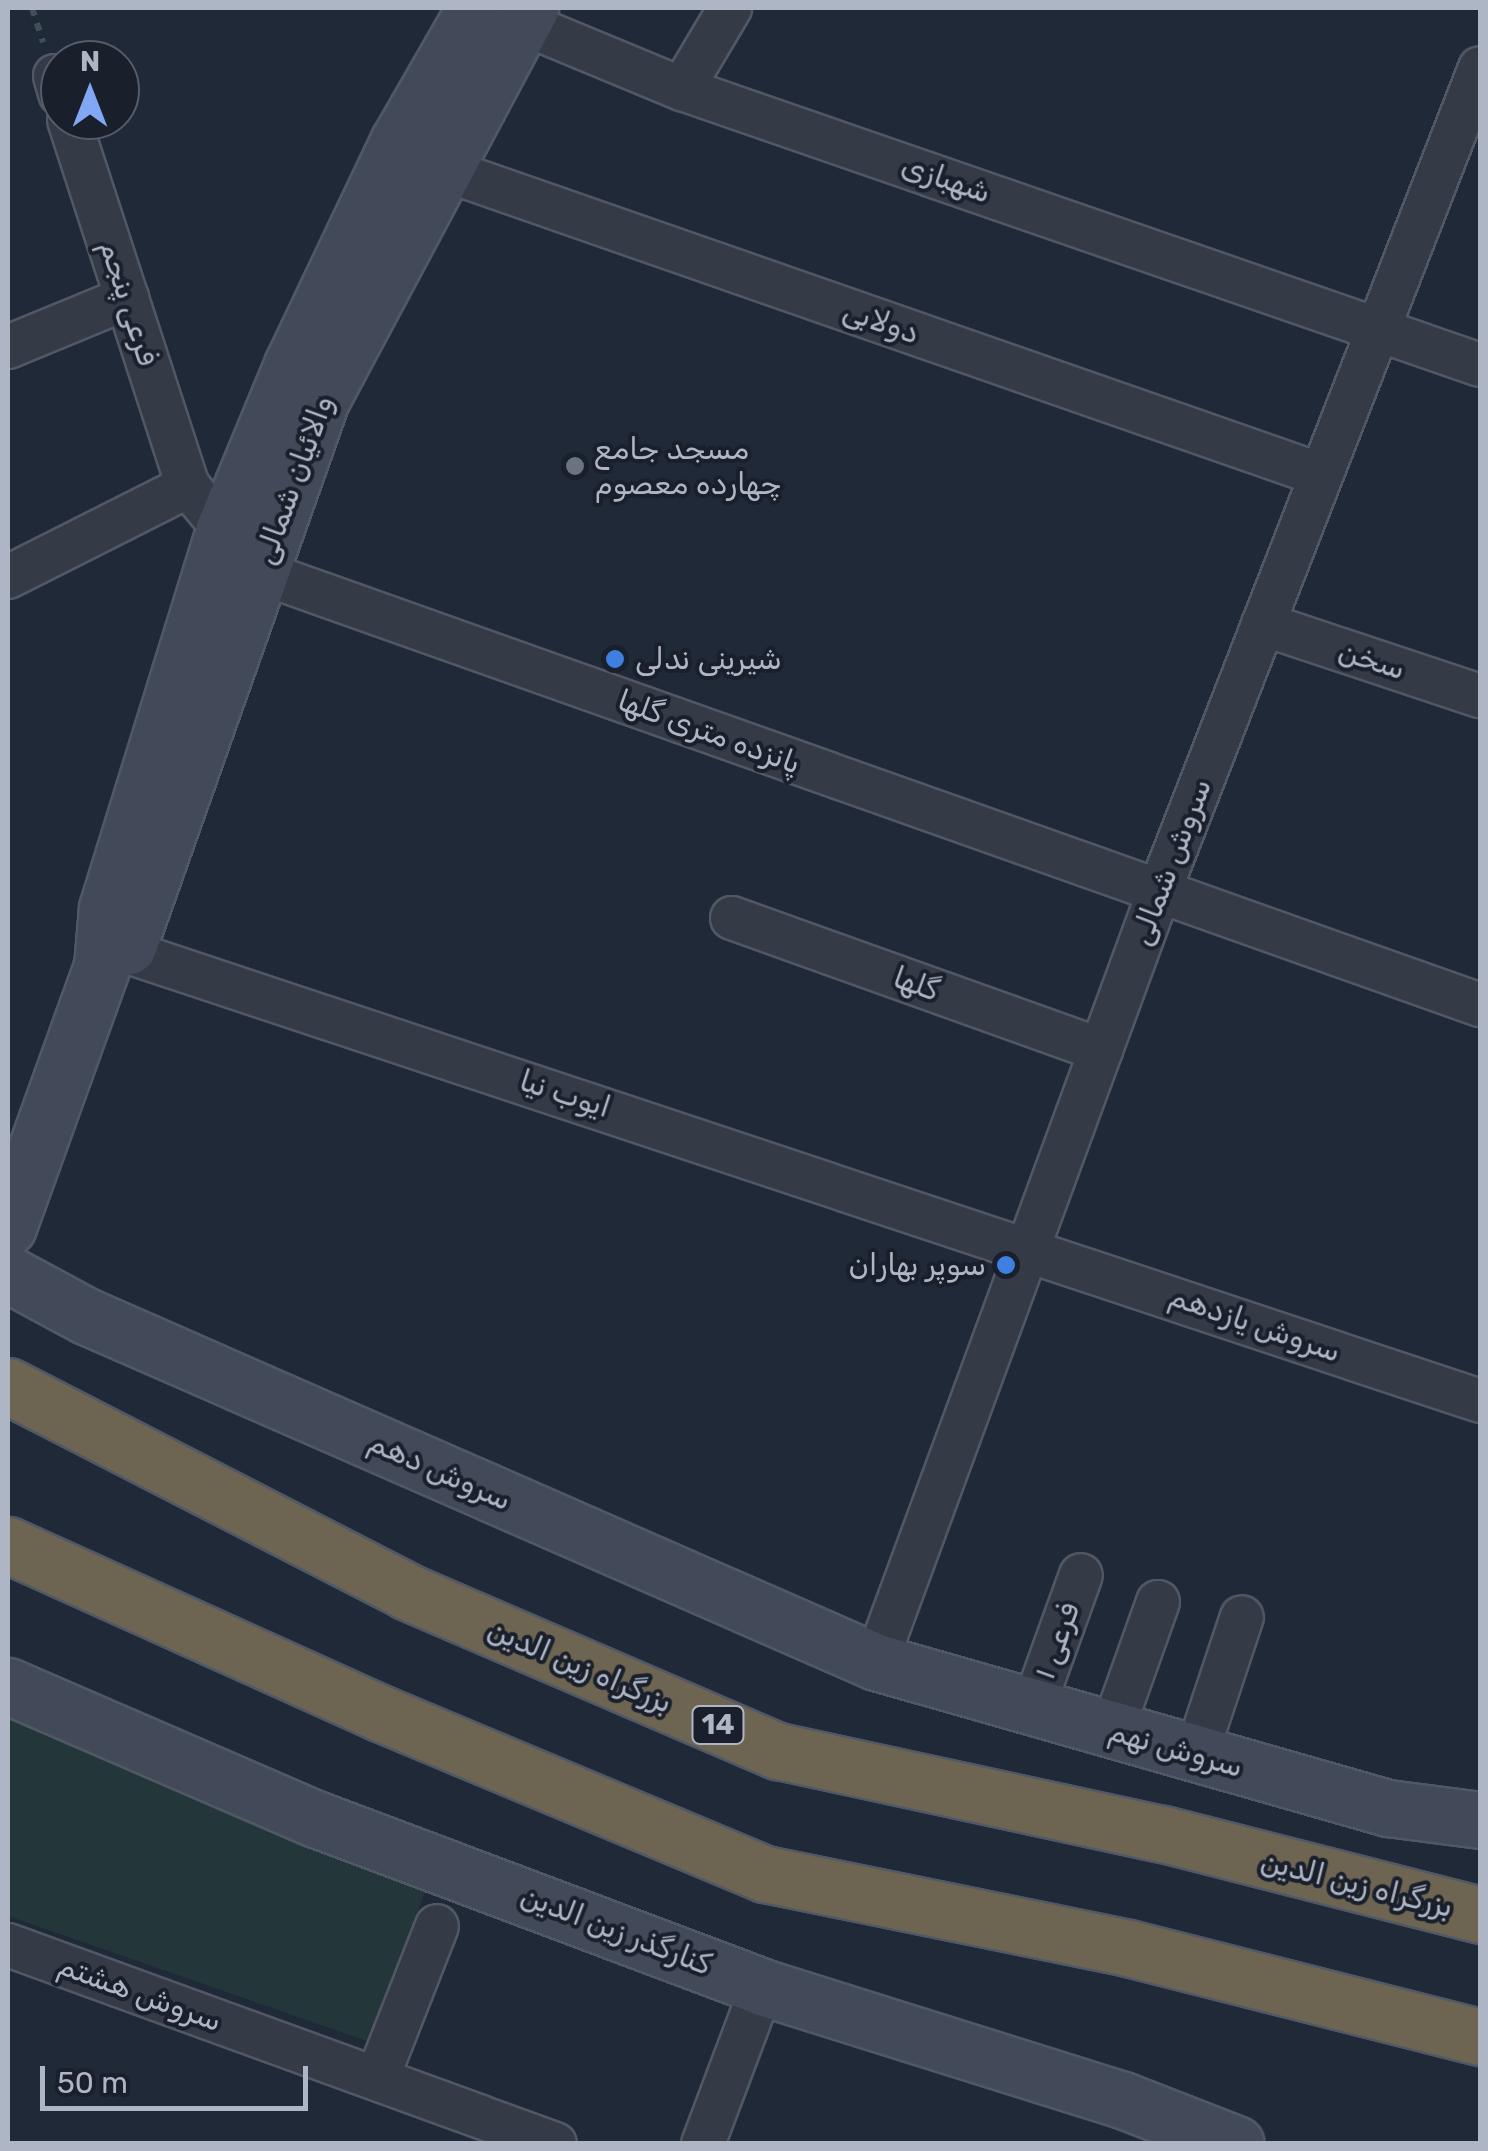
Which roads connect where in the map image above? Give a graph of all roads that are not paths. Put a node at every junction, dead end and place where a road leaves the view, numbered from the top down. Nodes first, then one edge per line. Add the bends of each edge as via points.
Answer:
1 (730, 8) edge
2 (508, 11) edge
3 (1480, 68) edge
4 (682, 89) junction
5 (76, 140) edge
6 (440, 168) junction
7 (127, 298) junction
8 (1377, 326) junction
9 (8, 347) edge
10 (1480, 364) edge
11 (1321, 475) junction
12 (188, 486) junction
13 (224, 529) junction
14 (260, 572) junction
15 (8, 577) edge
16 (1263, 624) junction
17 (1480, 696) edge
18 (1158, 892) junction
19 (732, 918) dead end
20 (110, 953) junction
21 (1480, 1005) edge
22 (1101, 1050) junction
23 (8, 1227) edge
24 (1029, 1246) junction
25 (8, 1274) edge
26 (8, 1386) edge
27 (1480, 1402) edge
28 (8, 1544) edge
29 (1081, 1575) dead end
30 (1158, 1602) dead end
31 (1242, 1616) dead end
32 (876, 1662) junction
33 (8, 1686) edge
34 (1033, 1708) junction
35 (1112, 1731) junction
36 (1196, 1754) junction
37 (1480, 1820) edge
38 (1480, 1915) edge
39 (437, 1926) dead end
40 (8, 1945) edge
41 (762, 1987) junction
42 (1480, 2037) edge
43 (376, 2078) junction
44 (555, 2144) edge
45 (703, 2144) edge
46 (1236, 2144) edge

1 - 4 street
2 - 4 street, شهبازی
2 - 6 main road, والائیان شمالی
2 - 13 main road, والائیان شمالی via 398,142 292,364
3 - 8 street, سروش شمالی
4 - 8 street, شهبازی
5 - 7 street, فرعی پنجم
6 - 11 street, دولابی
6 - 14 main road, والائیان شمالی via 322,400
7 - 9 street
7 - 12 street, فرعی پنجم
8 - 10 street, شهبازی
8 - 11 street, سروش شمالی
11 - 16 street, سروش شمالی
12 - 13 street
12 - 15 street
13 - 20 main road, والائیان شمالی
14 - 18 street, پانزده متری گلها
14 - 20 main road, والائیان شمالی
16 - 17 street, سخن
16 - 18 street, سروش شمالی
18 - 21 street
18 - 22 street, سروش شمالی
19 - 22 street, گلها
20 - 23 main road, والائیان شمالی
20 - 24 street, ایوب نیا
22 - 24 street, سروش شمالی
24 - 27 street, سروش یازدهم
24 - 32 street, سروش شمالی
25 - 32 main road, سروش دهم via 86,1316
26 - 38 highway, بزرگراه زین الدین / 14 via 408,1592 778,1751 1163,1834
28 - 42 highway via 380,1713 765,1874 1128,1948
29 - 34 street, فرعی ۱
30 - 35 street
31 - 36 street
32 - 34 main road, سروش نهم
33 - 41 main road, کنارگذر زین الدین via 316,1818
34 - 35 main road, سروش نهم
35 - 36 main road, سروش نهم
36 - 37 main road, سروش نهم via 1388,1808
39 - 43 street
40 - 43 street, سروش هشتم
41 - 45 street
41 - 46 main road, کنارگذر زین الدین via 1123,2100
43 - 44 street, سروش هشتم

